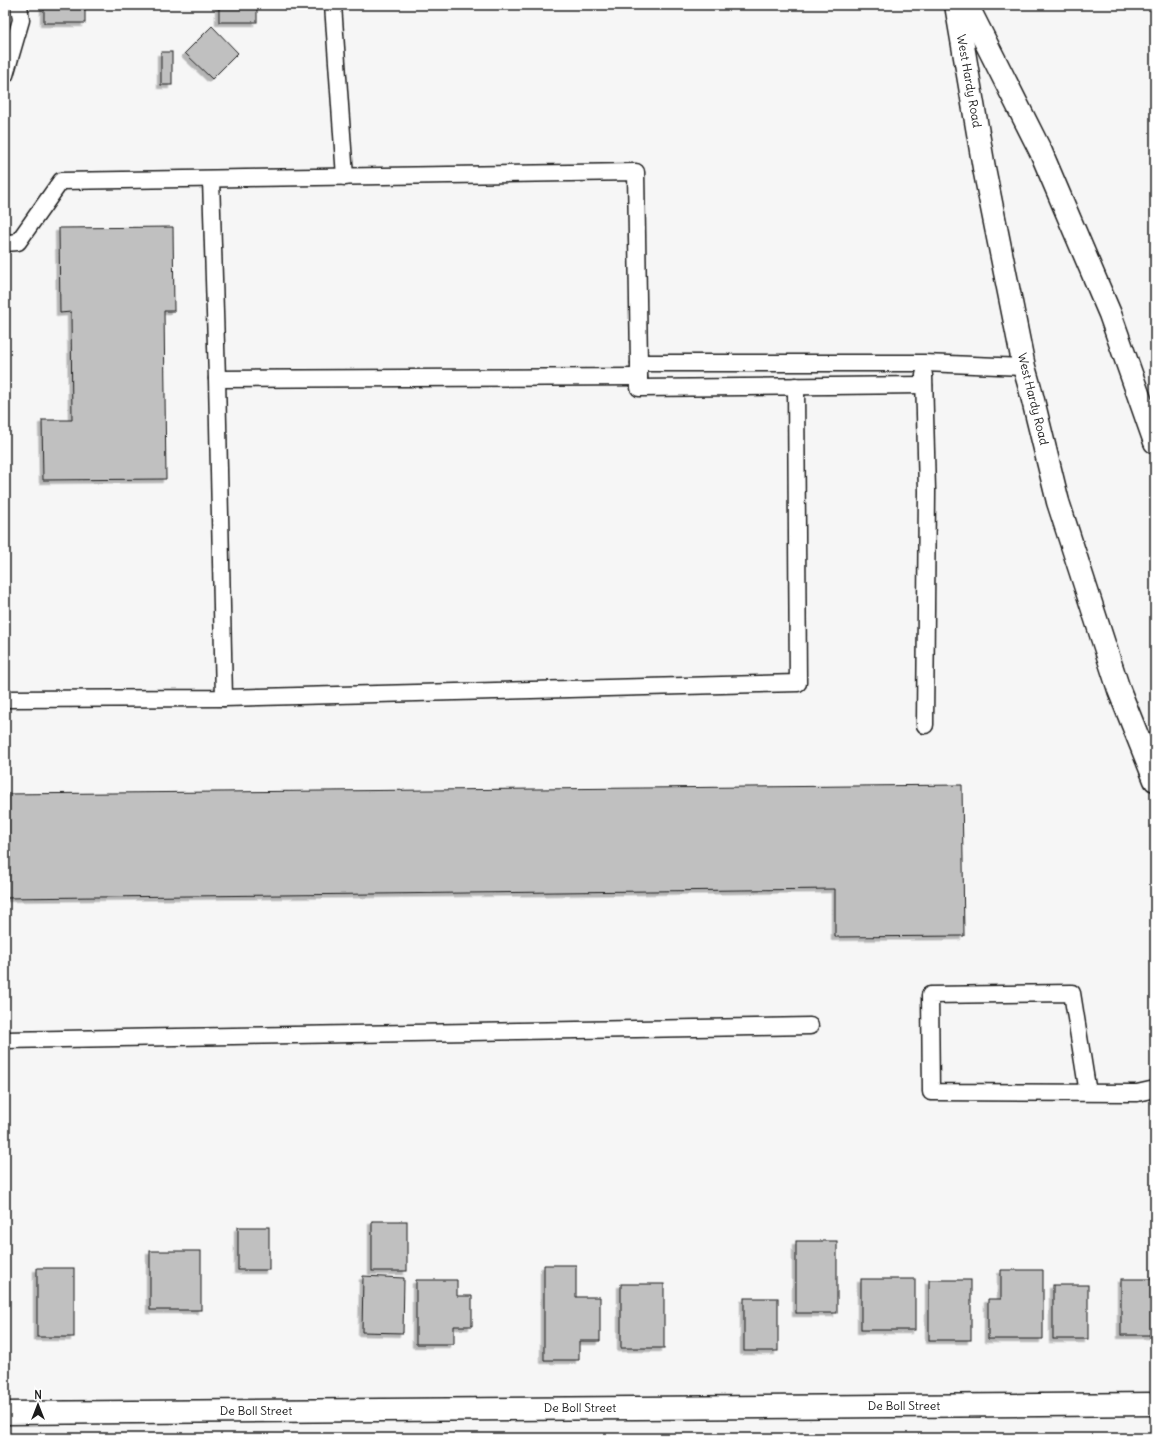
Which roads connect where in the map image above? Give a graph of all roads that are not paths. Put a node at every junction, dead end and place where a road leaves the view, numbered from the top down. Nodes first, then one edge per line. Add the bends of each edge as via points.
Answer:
1 (19, 5) edge
2 (333, 5) edge
3 (956, 5) edge
4 (967, 5) edge
5 (5, 75) edge
6 (345, 177) junction
7 (211, 179) junction
8 (5, 243) edge
9 (924, 363) junction
10 (1024, 367) junction
11 (639, 370) junction
12 (217, 379) junction
13 (924, 385) junction
14 (796, 386) junction
15 (1155, 442) edge
16 (224, 698) junction
17 (5, 699) edge
18 (925, 725) dead end
19 (1155, 780) edge
20 (810, 1026) dead end
21 (5, 1040) edge
22 (1155, 1089) edge
23 (1088, 1093) junction
24 (1155, 1404) edge
25 (5, 1413) edge

1 - 5 lane via 21,20
2 - 6 lane
3 - 10 main road, West Hardy Road via 984,168
4 - 15 main road via 1041,152 1110,314
6 - 7 lane
6 - 11 lane via 636,172
7 - 8 lane via 61,181 18,242
7 - 12 lane
9 - 10 lane
9 - 11 lane via 666,362
9 - 13 lane
10 - 19 main road, West Hardy Road via 1060,509 1118,690
11 - 12 lane
11 - 14 lane via 639,388
12 - 16 lane
13 - 14 lane
13 - 18 lane via 927,491
14 - 16 lane via 798,683
16 - 17 lane
20 - 21 lane
22 - 23 lane via 1137,1093
23 - 23 lane via 931,1092 930,995 1072,993
24 - 25 main road, De Boll Street

